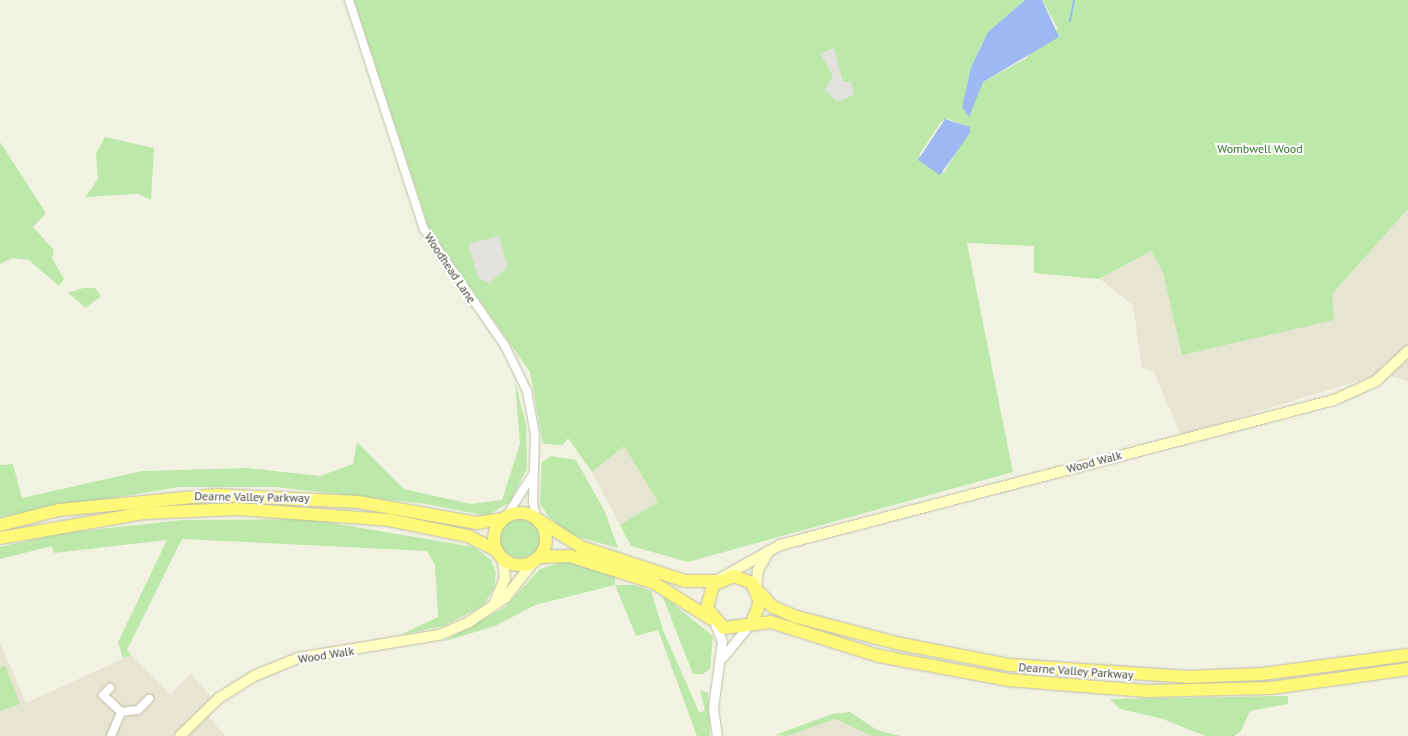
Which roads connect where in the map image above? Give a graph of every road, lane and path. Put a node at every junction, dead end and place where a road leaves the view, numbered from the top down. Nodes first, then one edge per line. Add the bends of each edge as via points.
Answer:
1 (349, 0) edge
2 (1408, 351) edge
3 (533, 473) junction
4 (505, 518) junction
5 (538, 519) junction
6 (0, 524) edge
7 (0, 538) edge
8 (769, 551) junction
9 (500, 555) junction
10 (537, 559) junction
11 (719, 580) junction
12 (757, 590) junction
13 (490, 609) junction
14 (712, 620) junction
15 (751, 624) junction
16 (1408, 654) edge
17 (720, 662) junction
18 (1408, 669) edge
19 (110, 688) dead end
20 (149, 698) dead end
21 (120, 712) junction
22 (111, 736) edge
23 (180, 736) edge
24 (717, 736) edge

1 - 3 street, Woodhead Lane via 424,229 505,346 527,391 536,434
2 - 8 main road, Wood Walk via 1376,381 1334,400
3 - 4 street, Woodhead Lane
3 - 5 street, Woodhead Lane
4 - 5 highway via 525,513
4 - 6 highway, Dearne Valley Parkway via 477,523 358,502 216,495 59,510
4 - 9 highway via 495,534
5 - 10 highway via 546,535
5 - 11 highway via 581,547 685,581
7 - 9 highway, Dearne Valley Parkway via 144,514 237,509 388,520 468,536
8 - 11 main road, Wood Walk
8 - 12 main road via 758,570
9 - 10 highway via 516,564
9 - 13 main road via 502,589
10 - 13 main road, Wood Walk
10 - 14 highway via 570,556 654,584
11 - 12 highway via 741,577
11 - 14 highway via 707,596
12 - 15 highway via 760,608
12 - 16 highway, Dearne Valley Parkway via 774,607 797,617 896,643 1009,665 1188,677 1262,674
13 - 23 main road, Wood Walk via 439,635 298,658 263,672 219,698
14 - 15 highway via 730,630
14 - 17 street via 722,636
15 - 17 street
15 - 18 highway, Dearne Valley Parkway via 776,623 879,656 941,669 1078,688 1271,688
17 - 24 street via 713,708
19 - 21 street via 104,695
20 - 21 street via 138,710
21 - 22 street

